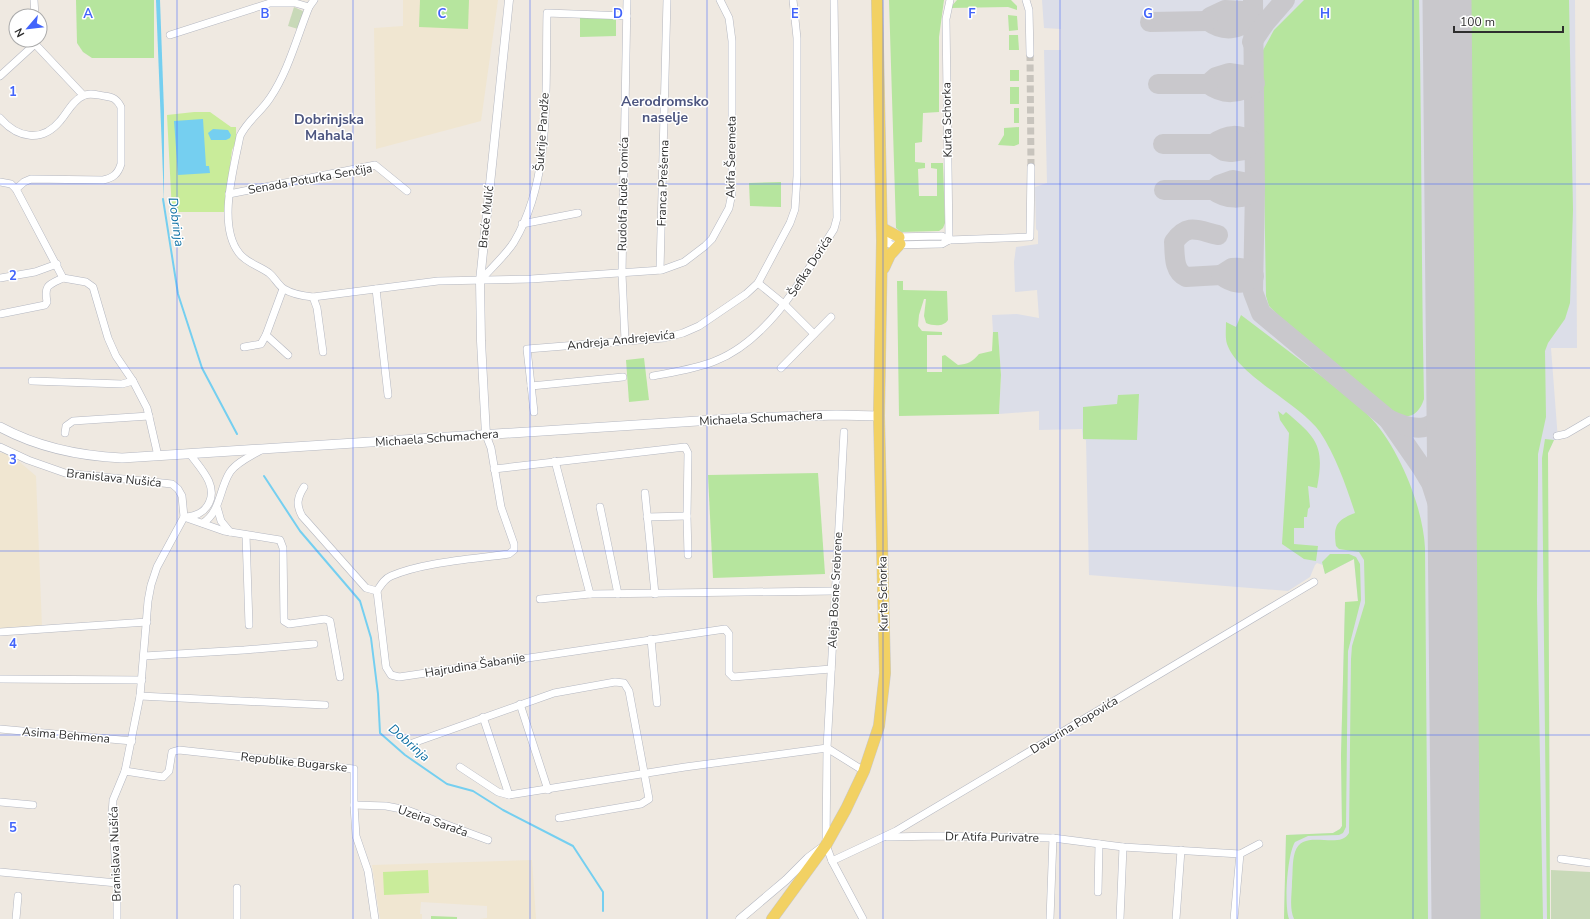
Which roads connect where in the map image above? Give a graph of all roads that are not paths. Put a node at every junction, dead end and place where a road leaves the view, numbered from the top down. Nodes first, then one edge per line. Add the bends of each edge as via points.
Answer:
1 (509, 0) edge
2 (627, 0) edge
3 (667, 0) edge
4 (720, 0) edge
5 (793, 0) edge
6 (834, 0) edge
7 (877, 0) edge
8 (950, 0) edge
9 (1027, 1) edge
10 (312, 2) edge
11 (627, 16) junction
12 (170, 35) dead end
13 (29, 48) edge
14 (40, 48) edge
15 (1030, 54) tunnel mouth
16 (0, 76) edge
17 (83, 95) junction
18 (0, 118) edge
19 (1031, 167) tunnel mouth
20 (0, 182) edge
21 (16, 189) junction
22 (407, 192) dead end
23 (229, 194) junction
24 (578, 213) dead end
25 (522, 224) junction
26 (882, 228) junction
27 (949, 240) junction
28 (882, 241) junction
29 (899, 241) junction
30 (57, 264) junction
31 (661, 270) junction
32 (622, 274) junction
33 (882, 274) junction
34 (0, 278) edge
35 (63, 278) junction
36 (480, 281) junction
37 (758, 283) junction
38 (283, 289) junction
39 (376, 289) junction
40 (313, 297) junction
41 (785, 305) junction
42 (0, 314) edge
43 (831, 317) dead end
44 (814, 334) junction
45 (266, 335) junction
46 (625, 340) junction
47 (244, 347) dead end
48 (323, 352) dead end
49 (288, 355) dead end
50 (781, 368) dead end
51 (653, 376) dead end
52 (623, 377) dead end
53 (32, 381) dead end
54 (133, 381) junction
55 (531, 386) junction
56 (388, 396) dead end
57 (534, 412) dead end
58 (149, 416) junction
59 (879, 416) junction
60 (1590, 420) edge
61 (0, 427) edge
62 (844, 432) dead end
63 (65, 433) dead end
64 (486, 435) junction
65 (1558, 436) dead end
66 (0, 447) edge
67 (261, 449) junction
68 (190, 454) junction
69 (158, 456) junction
70 (555, 462) junction
71 (494, 469) junction
72 (304, 487) dead end
73 (645, 493) dead end
74 (207, 507) junction
75 (217, 507) junction
76 (600, 507) dead end
77 (687, 516) junction
78 (184, 517) junction
79 (647, 517) junction
80 (203, 524) junction
81 (230, 532) junction
82 (246, 535) junction
83 (688, 555) dead end
84 (1314, 582) dead end
85 (377, 591) junction
86 (834, 591) junction
87 (590, 594) junction
88 (618, 594) junction
89 (656, 594) junction
90 (540, 599) dead end
91 (147, 622) junction
92 (249, 625) dead end
93 (0, 632) edge
94 (651, 639) junction
95 (314, 644) dead end
96 (144, 656) junction
97 (831, 669) junction
98 (340, 677) dead end
99 (0, 679) edge
100 (142, 680) junction
101 (140, 696) junction
102 (656, 703) dead end
103 (520, 704) junction
104 (325, 705) dead end
105 (483, 717) junction
106 (0, 729) edge
107 (132, 741) junction
108 (410, 744) dead end
109 (827, 748) junction
110 (460, 767) dead end
111 (125, 771) junction
112 (864, 771) junction
113 (645, 773) junction
114 (548, 790) junction
115 (509, 795) junction
116 (0, 802) edge
117 (33, 805) dead end
118 (354, 805) junction
119 (559, 818) dead end
120 (884, 837) junction
121 (1053, 838) junction
122 (488, 840) dead end
123 (1099, 844) junction
124 (1259, 844) dead end
125 (826, 845) junction
126 (1122, 846) junction
127 (1181, 850) junction
128 (1240, 854) junction
129 (1562, 859) dead end
130 (832, 861) junction
131 (1590, 863) edge
132 (0, 872) edge
133 (117, 883) junction
134 (237, 888) dead end
135 (1098, 892) dead end
136 (18, 896) dead end
137 (16, 919) edge
138 (117, 919) edge
139 (237, 919) edge
140 (375, 919) edge
141 (740, 919) edge
142 (772, 919) edge
143 (863, 919) edge
144 (1050, 919) edge
145 (1120, 919) edge
146 (1176, 919) edge
147 (1234, 919) edge

1 - 36 street, Braće Mulić
2 - 11 street, Rudolfa Rude Tomića
3 - 31 street, Franca Prešerna
4 - 31 street, Akifa Šeremeta via 729,18 732,41 732,193 729,208 716,233 705,246 684,262
5 - 37 street, Andreja Andrejevića via 796,38 795,209 782,240
6 - 41 street, Šefika Dorića via 837,218 834,229
7 - 26 main road, Kurta Schorka
8 - 27 street, Kurta Schorka via 946,19
9 - 15 street
10 - 12 street, Senada Poturka Senčija via 270,3
10 - 23 street, Senada Poturka Senčija via 285,70 270,98 240,136
11 - 25 street, Šukrije Pandže via 547,13 541,160 538,184
11 - 32 street, Rudolfa Rude Tomića
13 - 16 street
14 - 17 street
17 - 18 street via 54,128 37,136 17,133
17 - 21 street via 112,97 119,103 121,164 118,172 114,177 103,180 31,179
19 - 27 street via 1030,237
20 - 21 street via 11,184
21 - 30 street
22 - 23 street, Senada Poturka Senčija via 375,165
23 - 38 street, Senada Poturka Senčija via 230,233 239,254 268,272
24 - 25 street
25 - 36 street, Šukrije Pandže via 513,242
26 - 28 main road, Kurta Schorka
26 - 29 main road
27 - 29 street via 942,236
28 - 29 street via 887,244
28 - 33 main road, Kurta Schorka
29 - 33 main road
30 - 34 street via 35,272
30 - 35 street
31 - 32 street, Akifa Šeremeta
32 - 36 street, Akifa Šeremeta
32 - 46 street, Rudolfa Rude Tomića
33 - 59 main road, Kurta Schorka
35 - 42 street via 49,284 45,292 45,305
35 - 54 street via 86,282 94,287 108,338 116,356
36 - 39 street, Senada Poturka Senčija via 438,281
36 - 64 street, Braće Mulić
37 - 41 street
37 - 46 street, Andreja Andrejevića via 732,306 683,333 664,338
38 - 40 street, Senada Poturka Senčija
38 - 45 street
39 - 40 street, Senada Poturka Senčija
39 - 56 street
40 - 48 street
41 - 44 street
41 - 51 street, Šefika Dorića via 762,330 726,356 691,368
43 - 44 street
44 - 50 street
45 - 47 street via 261,344
45 - 49 street
46 - 55 street, Andreja Andrejevića via 527,349
52 - 55 street
53 - 54 street via 122,384
54 - 58 street
55 - 57 street, Andreja Andrejevića
58 - 63 street via 73,421 66,426
58 - 69 street
59 - 64 main road, Michaela Schumachera via 744,418
59 - 112 main road, Kurta Schorka via 885,673 878,726
60 - 65 street
61 - 69 main road, Michaela Schumachera via 53,448 86,455 122,458
62 - 86 street, Aleja Bosne Srebrene
64 - 67 main road, Michaela Schumachera
64 - 71 street
66 - 78 street, Branislava Nušića via 65,473 172,484 178,488 182,496
67 - 68 main road, Michaela Schumachera
67 - 75 street via 233,468 226,479
68 - 69 main road, Michaela Schumachera
68 - 74 street via 210,484 211,498
70 - 71 street
70 - 77 street via 685,447 688,453
70 - 87 street
71 - 85 street via 501,508 514,550 403,572 390,576
72 - 85 street via 298,501 302,516 366,588
73 - 79 street
74 - 78 street via 200,514
74 - 80 street
75 - 80 street
75 - 81 street via 221,521
76 - 88 street
77 - 79 street
77 - 83 street
78 - 80 street
78 - 91 street, Branislava Nušića via 157,567 148,600
79 - 89 street
80 - 81 street
81 - 82 street
82 - 92 street
82 - 98 street via 280,540 283,548 284,621 289,624 326,619 330,621
84 - 120 street, Davorina Popovića
85 - 94 street, Hajrudina Šabanije via 386,667 391,675 395,676
86 - 89 street
86 - 97 street, Aleja Bosne Srebrene
87 - 88 street
87 - 90 street
88 - 89 street
91 - 93 street
91 - 96 street, Branislava Nušića
94 - 97 street, Hajrudina Šabanije via 726,629 729,634 729,673 733,677
94 - 102 street
95 - 96 street
96 - 100 street, Branislava Nušića
97 - 109 street, Aleja Bosne Srebrene
99 - 100 street
100 - 101 street, Branislava Nušića
101 - 104 street
101 - 107 street, Branislava Nušića
103 - 105 street
103 - 113 street via 554,693 615,682 624,683 629,691
103 - 114 street
105 - 108 street
105 - 115 street
106 - 107 street, Asima Behmena
107 - 111 street, Branislava Nušića
109 - 112 street
109 - 113 street
109 - 125 street, Aleja Bosne Srebrene
110 - 115 street via 498,792
111 - 118 street, Republike Bugarske via 163,777 169,771 172,752 179,750 354,769
111 - 133 street, Branislava Nušića via 112,809
112 - 125 main road, Kurta Schorka
113 - 114 street
113 - 119 street via 649,796 644,803
114 - 115 street
116 - 117 street
118 - 122 street, Uzeira Sarača via 386,806 407,810
118 - 140 street, Republike Bugarske via 356,836 368,871
120 - 121 street, Dr Atifa Purivatre
120 - 130 street, Davorina Popovića
121 - 123 street, Dr Atifa Purivatre
121 - 144 street
123 - 126 street, Dr Atifa Purivatre
123 - 135 street
124 - 128 street
125 - 130 street
125 - 141 street
125 - 142 main road, Kurta Schorka
126 - 127 street, Dr Atifa Purivatre
126 - 145 street
127 - 128 street, Dr Atifa Purivatre
127 - 146 street
128 - 147 street
129 - 131 street
130 - 143 street
132 - 133 street
133 - 138 street, Branislava Nušića
134 - 139 street
136 - 137 street

